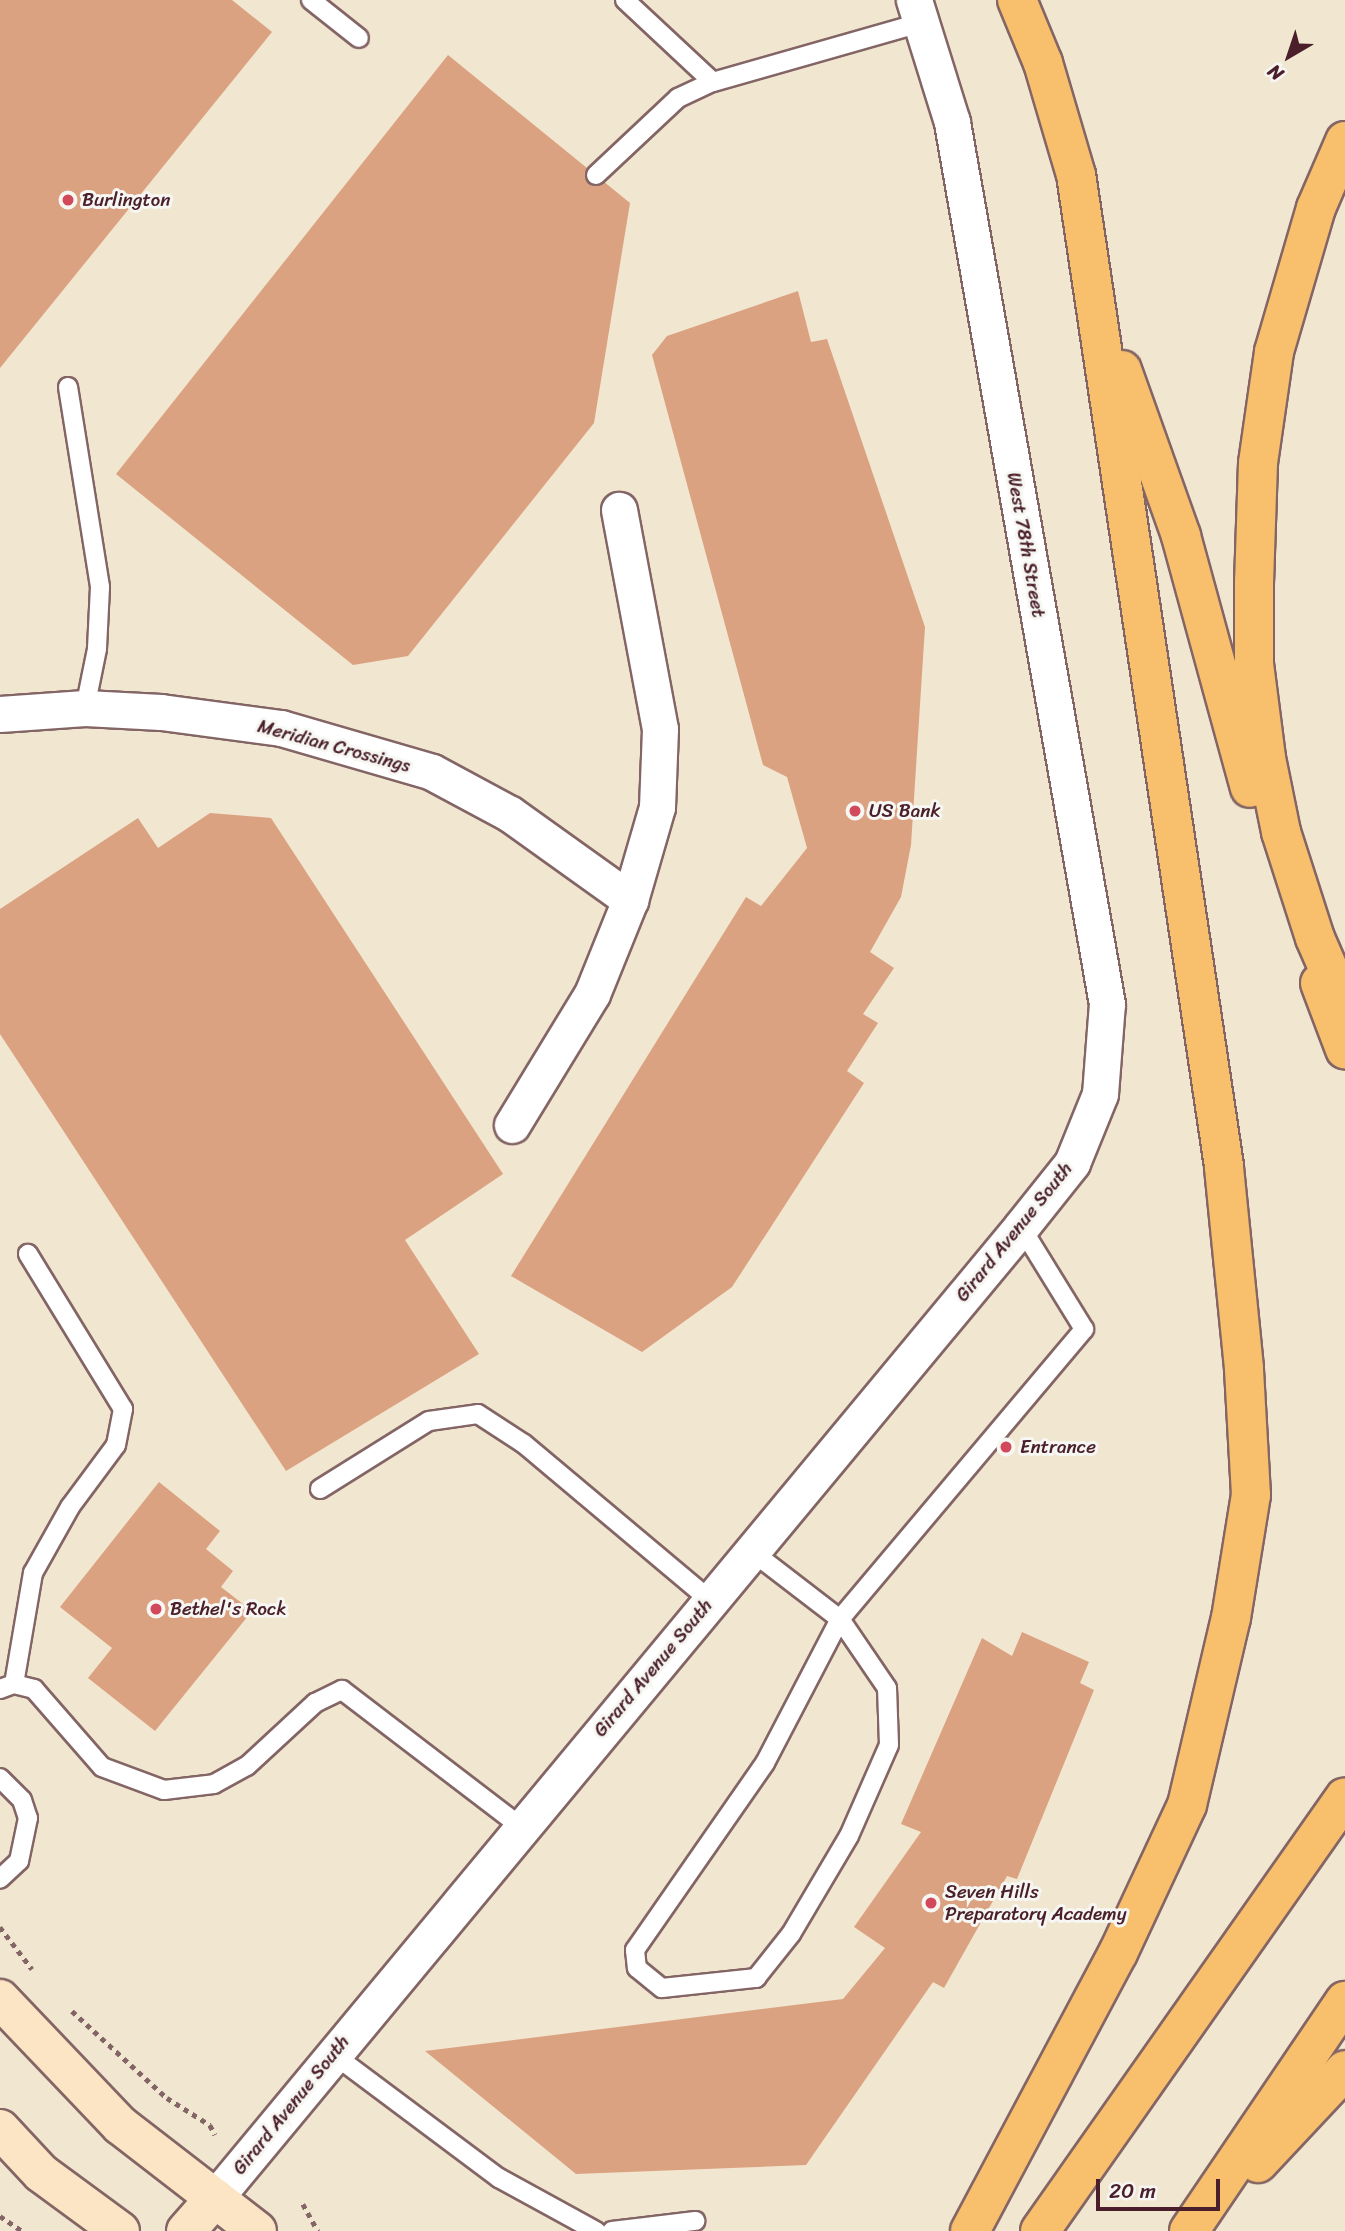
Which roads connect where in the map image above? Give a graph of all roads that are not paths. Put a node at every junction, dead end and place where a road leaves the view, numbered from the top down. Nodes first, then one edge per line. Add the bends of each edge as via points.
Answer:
1 (311, 0) edge
2 (625, 0) edge
3 (1017, 0) edge
4 (918, 11) edge
5 (359, 38) dead end
6 (713, 82) junction
7 (1345, 141) edge
8 (596, 175) dead end
9 (1092, 286) junction
10 (68, 387) dead end
11 (620, 510) dead end
12 (85, 708) junction
13 (0, 713) edge
14 (630, 900) junction
15 (1345, 1007) edge
16 (1345, 1049) edge
17 (1100, 1094) joint
18 (512, 1125) dead end
19 (1021, 1227) junction
20 (29, 1254) dead end
21 (320, 1489) dead end
22 (750, 1550) junction
23 (710, 1600) junction
24 (840, 1619) junction
25 (7, 1686) edge
26 (0, 1778) edge
27 (1345, 1797) edge
28 (521, 1827) junction
29 (0, 1879) edge
30 (0, 1998) edge
31 (1345, 2001) edge
32 (333, 2054) junction
33 (1345, 2070) edge
34 (0, 2130) edge
35 (215, 2198) junction
36 (695, 2221) dead end
37 (120, 2231) edge
38 (186, 2231) edge
39 (257, 2231) edge
40 (596, 2231) edge
41 (612, 2231) edge
42 (970, 2231) edge
43 (1040, 2231) edge
44 (1192, 2231) edge

1 - 5 lane
2 - 6 lane
3 - 9 highway via 1043,62 1076,175
4 - 6 lane
4 - 17 street, West 78th Street via 952,122 1107,1004
6 - 8 lane via 678,98
7 - 15 highway via 1316,208 1271,365 1258,463 1254,582 1254,664 1281,832 1315,938
9 - 16 highway via 1181,536 1262,834
9 - 42 highway via 1224,1166 1251,1495 1231,1618 1187,1805 1118,1953
10 - 12 lane via 100,587 97,649
11 - 14 street via 660,729 657,807
12 - 13 street, Meridian Crossings
12 - 14 street, Meridian Crossings via 161,712 281,728 432,772 510,814
14 - 18 street via 592,994
17 - 19 street, Girard Avenue South via 1072,1163
19 - 22 street, Girard Avenue South
19 - 24 lane via 1084,1329
20 - 25 lane via 123,1409 117,1445 70,1507 33,1573
21 - 23 lane via 429,1421 478,1414 524,1444
22 - 23 street, Girard Avenue South
22 - 24 lane
23 - 28 street, Girard Avenue South
24 - 24 lane via 765,1763 635,1950 637,1969 649,1982 662,1988 756,1978 791,1934 849,1836 888,1745 887,1688
25 - 28 lane via 34,1689 102,1768 164,1790 214,1784 247,1766 315,1703 342,1689
26 - 29 lane via 22,1800 28,1818 19,1861
27 - 43 highway
28 - 32 street, Girard Avenue South
30 - 35 street via 120,2124
31 - 44 highway
32 - 35 street, Girard Avenue South
32 - 40 lane via 499,2178
33 - 44 highway
34 - 37 street via 41,2173
35 - 38 street, Girard Avenue South
35 - 39 street
36 - 41 lane

